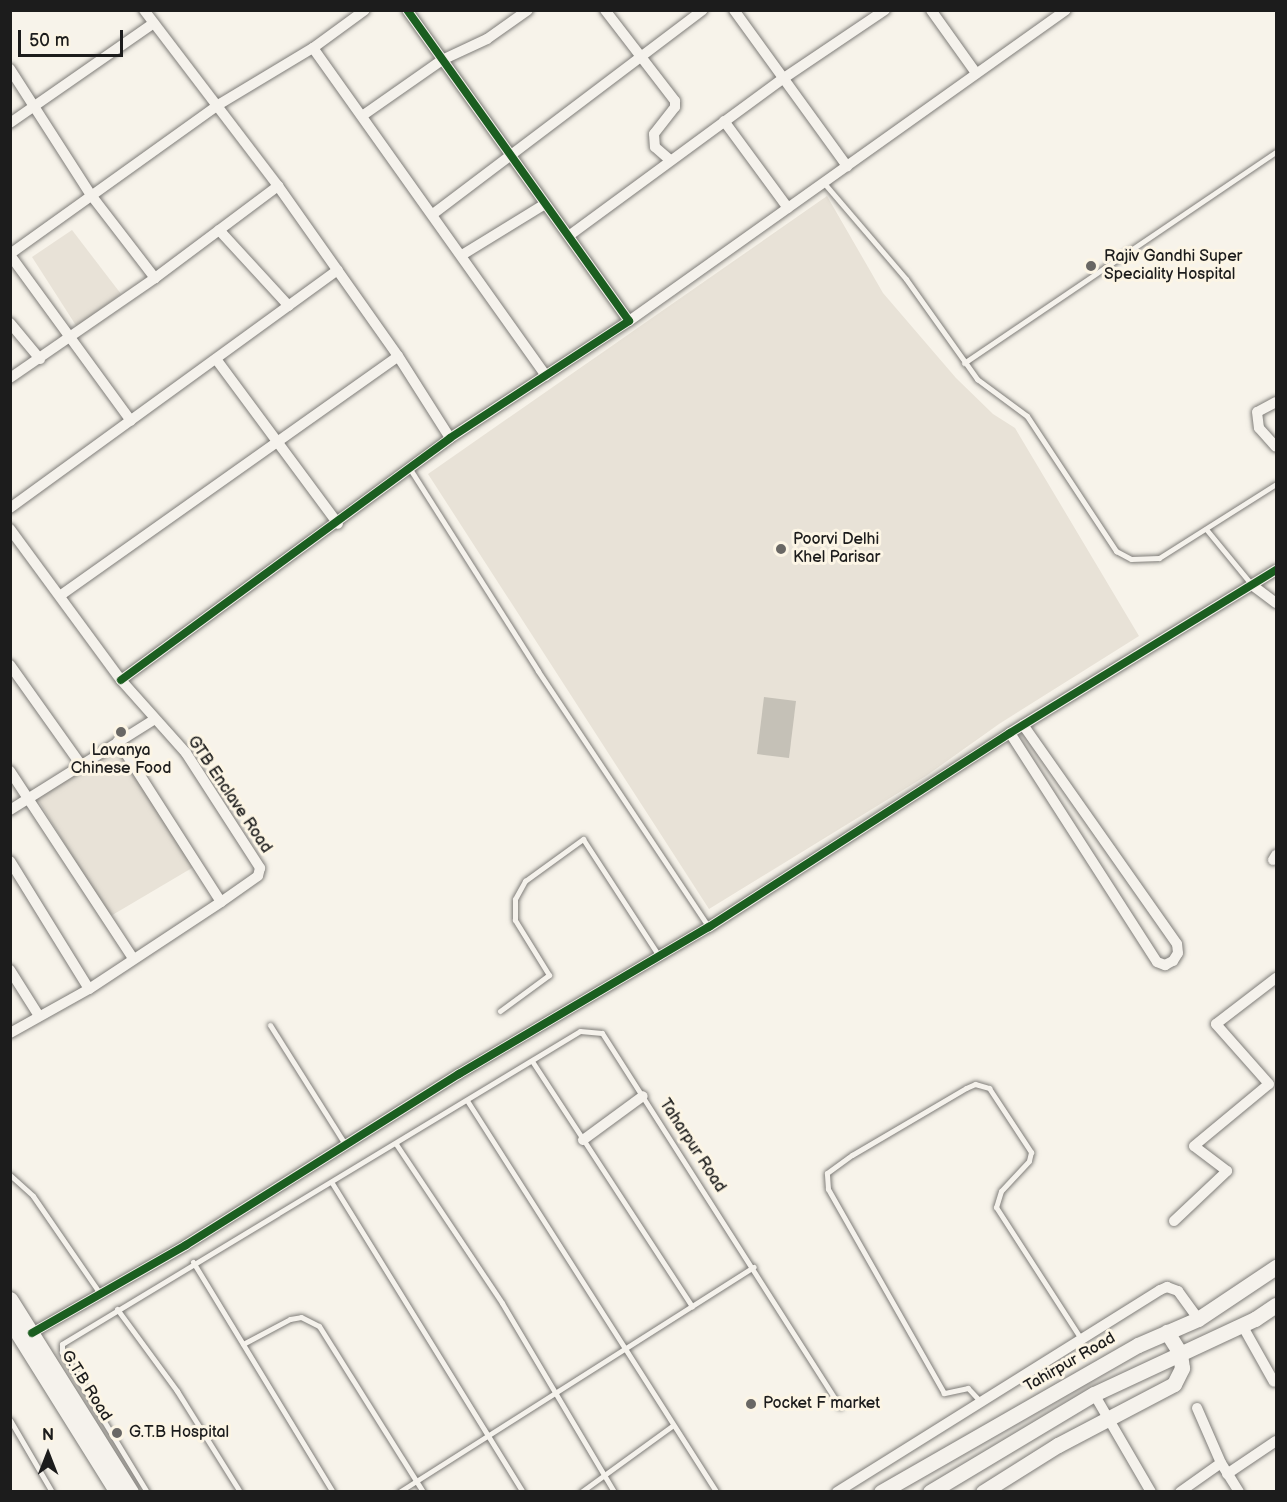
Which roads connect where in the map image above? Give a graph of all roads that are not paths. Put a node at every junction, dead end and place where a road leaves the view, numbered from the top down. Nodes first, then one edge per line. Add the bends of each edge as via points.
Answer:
1 (144, 10) edge
2 (365, 10) edge
3 (407, 10) edge
4 (528, 10) edge
5 (605, 10) edge
6 (704, 10) edge
7 (734, 10) edge
8 (885, 10) edge
9 (931, 10) edge
10 (1066, 10) edge
11 (154, 23) junction
12 (313, 48) junction
13 (640, 58) junction
14 (442, 60) junction
15 (10, 69) edge
16 (976, 73) junction
17 (784, 78) junction
18 (36, 105) junction
19 (218, 105) junction
20 (362, 116) junction
21 (724, 121) junction
22 (10, 123) edge
23 (1276, 152) edge
24 (511, 156) junction
25 (670, 160) junction
26 (848, 166) junction
27 (824, 183) junction
28 (278, 186) junction
29 (91, 195) junction
30 (545, 204) junction
31 (788, 208) junction
32 (433, 214) junction
33 (219, 230) junction
34 (570, 235) junction
35 (10, 254) edge
36 (462, 255) junction
37 (338, 270) junction
38 (154, 279) junction
39 (289, 306) junction
40 (629, 321) junction
41 (10, 324) edge
42 (72, 337) junction
43 (398, 356) junction
44 (40, 359) junction
45 (216, 359) junction
46 (964, 363) junction
47 (546, 376) junction
48 (10, 378) edge
49 (1276, 402) edge
50 (130, 421) junction
51 (450, 438) junction
52 (278, 444) junction
53 (1276, 447) edge
54 (410, 469) junction
55 (1276, 484) edge
56 (10, 508) edge
57 (338, 524) junction
58 (10, 529) edge
59 (1206, 529) junction
60 (1276, 570) edge
61 (1252, 585) junction
62 (61, 595) junction
63 (1276, 603) edge
64 (10, 665) edge
65 (121, 680) junction
66 (155, 719) junction
67 (1023, 725) junction
68 (1010, 733) junction
69 (118, 741) junction
70 (81, 765) junction
71 (10, 771) edge
72 (28, 799) junction
73 (10, 810) edge
74 (10, 861) edge
75 (221, 902) junction
76 (709, 927) junction
77 (659, 956) junction
78 (133, 958) junction
79 (10, 969) edge
80 (1276, 978) edge
81 (89, 989) junction
82 (500, 1011) dead end
83 (39, 1016) junction
84 (270, 1025) dead end
85 (10, 1033) edge
86 (532, 1061) junction
87 (643, 1096) junction
88 (468, 1102) junction
89 (583, 1140) junction
90 (345, 1144) junction
91 (396, 1144) junction
92 (10, 1175) edge
93 (332, 1183) junction
94 (1174, 1221) dead end
95 (193, 1262) junction
96 (753, 1267) junction
97 (1276, 1267) edge
98 (99, 1292) junction
99 (10, 1299) edge
100 (1276, 1305) edge
101 (692, 1306) junction
102 (117, 1309) junction
103 (1198, 1319) junction
104 (10, 1321) edge
105 (1242, 1325) junction
106 (1167, 1332) junction
107 (32, 1333) junction
108 (1081, 1338) junction
109 (243, 1344) junction
110 (623, 1349) junction
111 (1180, 1353) junction
112 (1274, 1382) dead end
113 (554, 1393) junction
114 (1094, 1394) junction
115 (980, 1401) junction
116 (840, 1407) dead end
117 (1197, 1408) dead end
118 (1108, 1419) junction
119 (10, 1420) edge
120 (672, 1426) junction
121 (487, 1435) junction
122 (1276, 1441) edge
123 (1221, 1463) junction
124 (1227, 1474) junction
125 (605, 1477) junction
126 (416, 1481) junction
127 (52, 1491) edge
128 (117, 1491) edge
129 (131, 1491) edge
130 (147, 1491) edge
131 (240, 1491) edge
132 (333, 1491) edge
133 (399, 1491) edge
134 (423, 1491) edge
135 (523, 1491) edge
136 (581, 1491) edge
137 (614, 1491) edge
138 (716, 1491) edge
139 (837, 1491) edge
140 (881, 1491) edge
141 (930, 1491) edge
142 (983, 1491) edge
143 (1151, 1491) edge
144 (1180, 1491) edge
145 (1239, 1491) edge

1 - 11 street
2 - 12 street
3 - 14 street
4 - 14 street via 487,39
5 - 13 street
6 - 13 street
7 - 17 street
8 - 17 street
9 - 16 street
10 - 16 street
11 - 18 street
11 - 19 street
12 - 19 street
12 - 20 street
13 - 24 street
13 - 25 street via 675,101 675,107 654,134 655,147
14 - 20 street
14 - 24 street
15 - 18 street
16 - 26 street
17 - 21 street
17 - 26 street
18 - 22 street
18 - 29 street
19 - 28 street
19 - 29 street
20 - 32 street
21 - 25 street
21 - 31 street
23 - 46 lane
24 - 30 street
24 - 32 street
25 - 34 street
26 - 27 street
27 - 31 street
27 - 46 lane via 906,279
28 - 33 street
28 - 37 street
29 - 35 street
29 - 38 street
30 - 34 street
30 - 36 street
31 - 40 street
32 - 36 street
33 - 38 street
33 - 39 street
34 - 40 street
35 - 42 street
36 - 47 street
37 - 39 street
37 - 43 street
38 - 42 street
39 - 45 street
40 - 47 street
41 - 44 street
42 - 44 street
42 - 50 street
43 - 51 street
43 - 52 street
44 - 48 street
45 - 50 street
45 - 52 street
46 - 59 lane via 977,379 1027,416 1116,551 1131,559 1159,558
47 - 51 street
49 - 53 street via 1257,412 1259,428
50 - 56 street
51 - 54 street
52 - 57 street
52 - 62 street
54 - 57 street
54 - 76 lane via 538,671
55 - 59 lane
57 - 65 street
58 - 62 street, GTB Enclave Road
59 - 61 lane
60 - 61 street
61 - 63 street
61 - 67 street
62 - 65 street, GTB Enclave Road
64 - 70 street
65 - 66 street, GTB Enclave Road
66 - 69 street
66 - 75 street, GTB Enclave Road via 186,753 259,864 258,876
67 - 68 street
67 - 68 street via 1177,944 1173,962 1157,962
68 - 76 street
69 - 70 street
69 - 75 street
70 - 72 street
71 - 72 street
72 - 73 street
72 - 78 street
74 - 81 street
75 - 78 street, GTB Enclave Road
76 - 77 street
77 - 82 lane via 583,839 525,881 515,899 515,920 549,975
77 - 90 street
78 - 81 street, GTB Enclave Road
79 - 83 street
80 - 94 street via 1216,1024 1269,1084 1194,1146 1227,1171
81 - 83 street, GTB Enclave Road
83 - 85 street, GTB Enclave Road
84 - 90 lane
86 - 87 lane, Taharpur Road via 580,1031 602,1033
86 - 88 lane, Taharpur Road
86 - 89 lane
87 - 89 street
87 - 96 lane, Taharpur Road
88 - 91 lane, Taharpur Road
88 - 110 lane
89 - 101 lane
90 - 98 street via 206,1232
91 - 93 lane, Taharpur Road
91 - 113 lane via 502,1303
92 - 98 lane via 33,1196
93 - 95 lane, Taharpur Road
93 - 121 lane
95 - 102 lane
95 - 109 lane
96 - 101 lane
96 - 116 lane, Taharpur Road
97 - 103 main road, Tahirpur Road
98 - 107 street
99 - 107 main road, G.T.B Road
100 - 105 main road
101 - 110 lane
102 - 130 lane via 62,1344 62,1352
102 - 131 lane via 177,1391
103 - 106 main road, Tahirpur Road
103 - 108 street via 1178,1291 1167,1287
104 - 128 main road, G.T.B Road
105 - 111 main road
105 - 112 street
106 - 111 main road
106 - 140 main road, Tahirpur Road
107 - 129 main road, G.T.B Road
108 - 115 street
108 - 115 lane via 996,1207 1001,1191 1029,1161 1031,1152 988,1088 975,1084 966,1088 852,1155 827,1173 828,1189 944,1393 968,1388
109 - 126 lane via 290,1319 312,1320
109 - 132 lane
110 - 113 lane
110 - 120 lane
111 - 114 main road
111 - 118 main road via 1182,1368 1174,1384
113 - 121 lane
113 - 125 lane
114 - 118 street
114 - 141 main road
115 - 139 street
117 - 123 street
118 - 142 main road
118 - 143 street
119 - 127 lane
120 - 125 lane
120 - 138 lane
121 - 126 lane
121 - 135 lane
122 - 124 street
123 - 124 street
123 - 144 street
124 - 145 street
125 - 136 lane
125 - 137 lane
126 - 133 lane
126 - 134 lane

